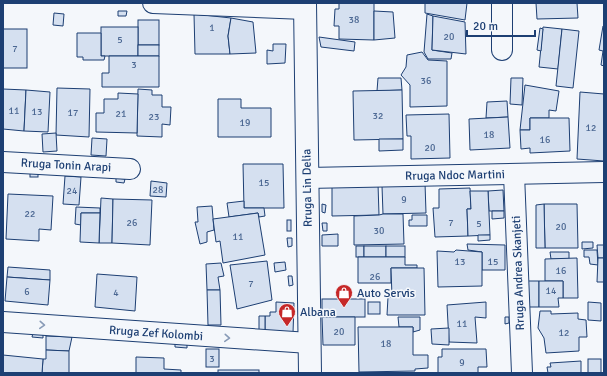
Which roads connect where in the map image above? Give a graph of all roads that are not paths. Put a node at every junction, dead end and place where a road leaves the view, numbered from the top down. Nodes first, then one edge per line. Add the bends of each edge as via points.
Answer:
1 (153, 3) edge
2 (502, 3) edge
3 (305, 6) edge
4 (502, 50) dead end
5 (3, 162) edge
6 (130, 169) dead end
7 (604, 172) edge
8 (514, 174) junction
9 (307, 178) junction
10 (3, 322) edge
11 (309, 343) junction
12 (310, 373) edge
13 (522, 373) edge

1 - 3 street
2 - 4 street
3 - 9 main road, Rruga Lin Delia
5 - 6 street, Rruga Tonin Arapi
7 - 8 street, Rruga Ndoc Martini
8 - 9 street, Rruga Ndoc Martini
8 - 13 street, Rruga Andrea Skanjeti
9 - 11 main road, Rruga Lin Delia
10 -> 11 street, Rruga Zef Kolombi
11 - 12 main road, Rruga Lin Delia

